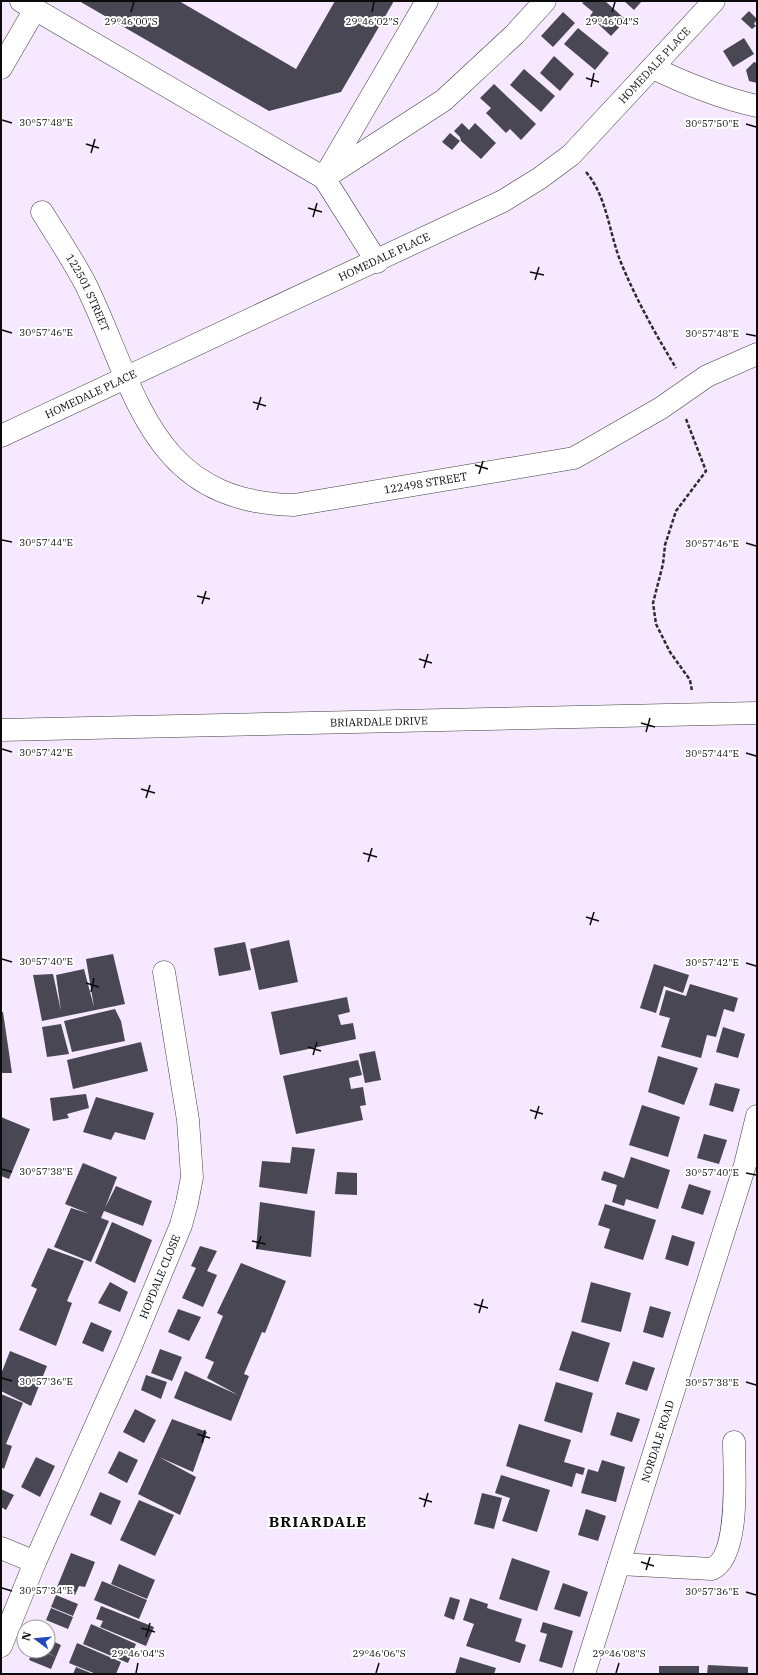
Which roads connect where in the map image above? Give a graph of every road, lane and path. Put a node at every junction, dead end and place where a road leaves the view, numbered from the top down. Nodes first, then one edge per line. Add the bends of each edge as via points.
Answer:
1 (427, 1) edge
2 (545, 1) edge
3 (714, 1) edge
4 (27, 6) edge
5 (1, 68) edge
6 (653, 68) junction
7 (757, 106) edge
8 (572, 155) junction
9 (324, 178) junction
10 (42, 212) dead end
11 (377, 262) junction
12 (757, 354) edge
13 (124, 378) junction
14 (683, 393) junction
15 (1, 436) edge
16 (757, 713) edge
17 (698, 715) junction
18 (1, 730) edge
19 (164, 972) dead end
20 (757, 1116) edge
21 (734, 1442) dead end
22 (1, 1548) edge
23 (35, 1562) junction
24 (619, 1564) junction
25 (1, 1646) edge
26 (584, 1674) edge

1 - 9 street
2 - 9 street via 444,100
3 - 6 street, HOMEDALE PLACE
4 - 5 street
4 - 9 street
6 - 7 street via 696,88
6 - 8 street, HOMEDALE PLACE
8 - 11 street, HOMEDALE PLACE via 503,201
8 - 14 path via 594,182 608,218 621,264
9 - 11 street
10 - 13 street, 122501 STREET via 85,284
11 - 13 street, HOMEDALE PLACE
12 - 14 street, 122498 STREET via 707,376
13 - 14 street, 122498 STREET via 137,406 151,427 187,472 210,487 237,497 271,504 294,505 574,458
13 - 15 street, HOMEDALE PLACE
14 - 17 path via 706,471 676,511 665,545 653,602 656,624 670,652 690,680
16 - 17 street, BRIARDALE DRIVE
17 - 18 street, BRIARDALE DRIVE
19 - 23 street, HOPDALE CLOSE via 188,1120 192,1176 187,1203 181,1225 129,1351
20 - 24 street, NORDALE ROAD via 745,1165
21 - 24 street via 735,1493 732,1534 722,1563 712,1569
22 - 23 street
23 - 25 street, HOPDALE CLOSE
24 - 26 street, NORDALE ROAD

